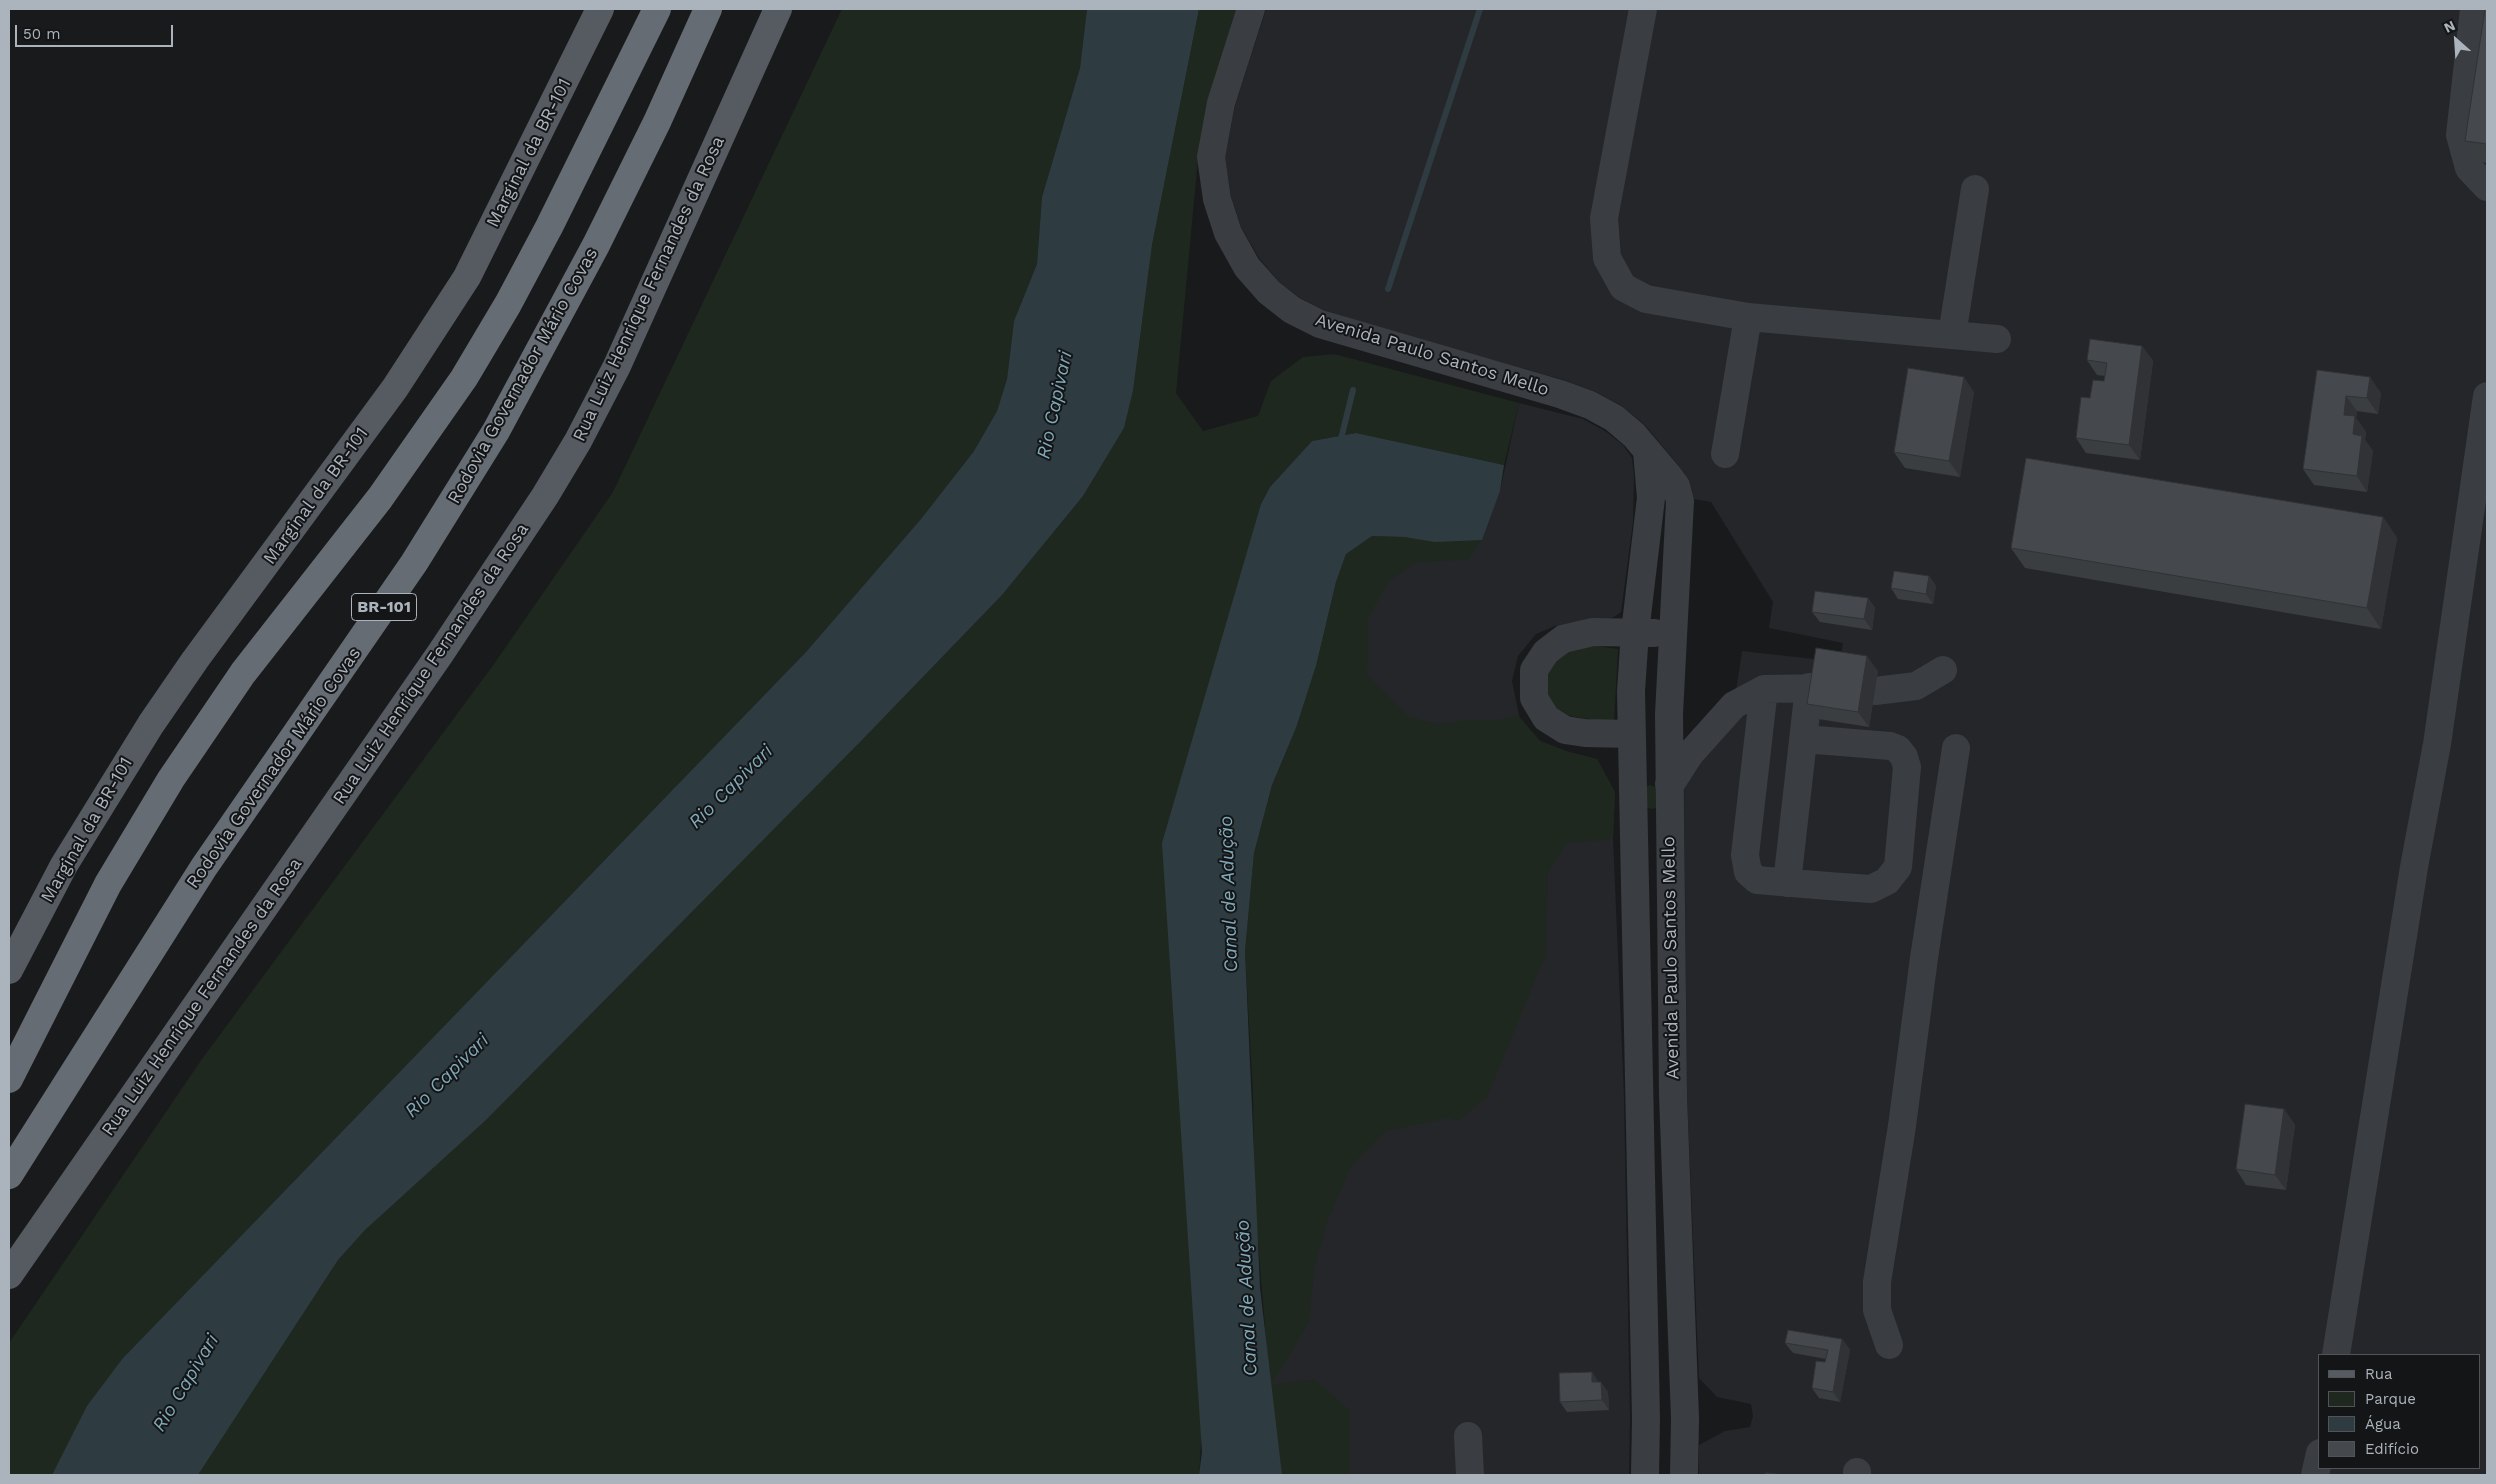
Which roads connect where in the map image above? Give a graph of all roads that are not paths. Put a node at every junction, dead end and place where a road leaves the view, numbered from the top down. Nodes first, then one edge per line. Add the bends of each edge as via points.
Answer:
1 (600, 9) edge
2 (657, 9) edge
3 (708, 9) edge
4 (778, 9) edge
5 (1251, 9) edge
6 (1643, 9) edge
7 (2474, 9) edge
8 (2487, 187) edge
9 (1975, 189) dead end
10 (1748, 317) junction
11 (1952, 335) junction
12 (1996, 338) dead end
13 (2487, 396) edge
14 (1647, 451) junction
15 (1726, 454) dead end
16 (1635, 632) junction
17 (1673, 633) junction
18 (1943, 670) dead end
19 (1764, 689) junction
20 (1874, 691) dead end
21 (1631, 734) junction
22 (1804, 739) junction
23 (1956, 748) dead end
24 (1670, 797) junction
25 (1632, 798) junction
26 (1788, 883) junction
27 (9, 970) edge
28 (9, 1079) edge
29 (1673, 1095) junction
30 (1640, 1096) junction
31 (9, 1175) edge
32 (9, 1275) edge
33 (1889, 1345) dead end
34 (2336, 1354) edge
35 (1685, 1418) junction
36 (1646, 1419) junction
37 (1468, 1436) dead end
38 (2318, 1462) edge
39 (1470, 1475) edge
40 (1645, 1475) edge
41 (1684, 1475) edge
42 (2315, 1475) edge

1 - 27 main road, Marginal da BR-101 via 467,278 395,388 151,724 64,866
2 - 28 highway via 549,227 464,378 380,498 243,673 171,778 108,884
3 - 31 highway, Rodovia Governador Mário Covas / BR-101 via 596,245 496,431 414,563 213,854
4 - 32 main road, Rua Luiz Henrique Fernandes da Rosa via 621,357 578,441 545,496 429,670
5 - 14 street, Avenida Paulo Santos Mello via 1221,103 1211,157 1217,199 1228,233 1247,267 1269,292 1292,310 1320,324 1590,405 1614,418
6 - 10 street via 1604,218 1607,258 1623,287 1646,299
7 - 8 street via 2460,136 2469,168
9 - 11 street
10 - 11 street
10 - 15 street
11 - 12 street
13 - 34 street via 2438,734
14 - 16 street, Avenida Paulo Santos Mello via 1651,498
14 - 17 street, Avenida Paulo Santos Mello via 1676,486 1680,501
16 - 17 street
16 - 21 street, Avenida Paulo Santos Mello
16 - 21 street via 1593,632 1563,639 1546,652 1534,670 1534,698 1546,718 1565,730 1585,734
17 - 24 street, Avenida Paulo Santos Mello via 1669,678
18 - 20 street via 1916,686
19 - 22 street via 1816,688
19 - 24 street via 1734,705 1715,724 1690,754
19 - 26 street via 1745,855 1748,872 1757,880
21 - 25 street, Avenida Paulo Santos Mello
22 - 26 street
22 - 26 street via 1890,746 1898,749 1904,757 1907,766 1898,867 1887,881 1870,889
23 - 33 street via 1877,1282 1877,1310
24 - 25 street via 1663,780 1655,778 1638,781
24 - 29 street, Avenida Paulo Santos Mello
25 - 30 street, Avenida Paulo Santos Mello
29 - 30 street
29 - 35 street, Avenida Paulo Santos Mello
30 - 36 street, Avenida Paulo Santos Mello
35 - 36 street
35 - 41 street, Avenida Paulo Santos Mello
36 - 40 street, Avenida Paulo Santos Mello
37 - 39 street
38 - 42 street

